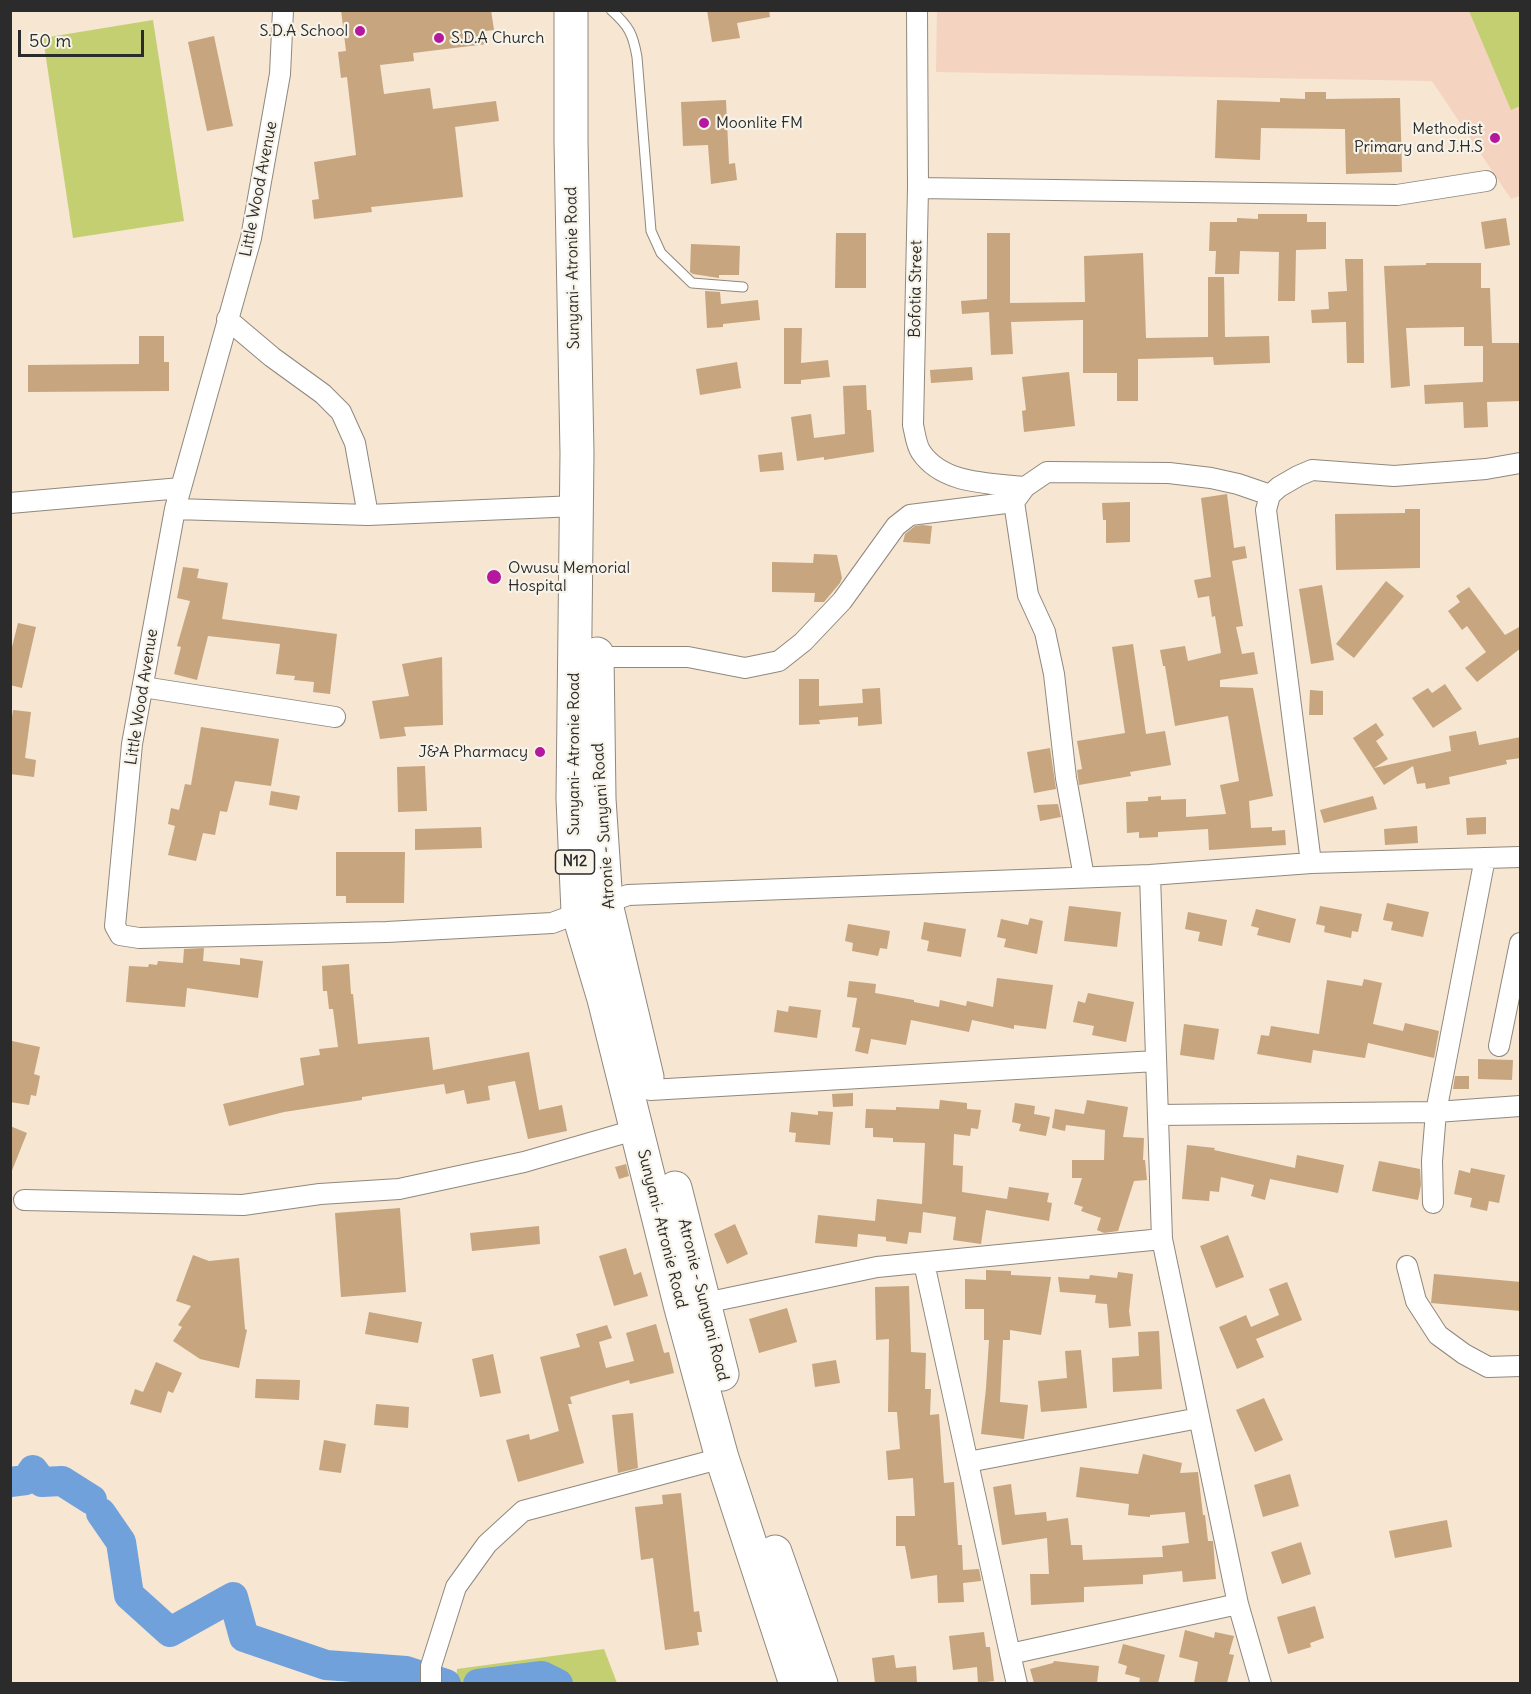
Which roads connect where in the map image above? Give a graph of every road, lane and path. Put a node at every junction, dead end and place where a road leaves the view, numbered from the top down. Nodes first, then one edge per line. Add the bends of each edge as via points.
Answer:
1 (283, 10) edge
2 (571, 10) edge
3 (587, 10) edge
4 (611, 10) edge
5 (916, 10) edge
6 (1486, 181) dead end
7 (918, 188) junction
8 (743, 287) dead end
9 (227, 319) junction
10 (1521, 463) edge
11 (181, 488) junction
12 (1020, 495) junction
13 (1270, 495) junction
14 (10, 503) edge
15 (576, 506) junction
16 (174, 509) junction
17 (368, 515) junction
18 (597, 657) junction
19 (142, 687) junction
20 (335, 717) dead end
21 (1521, 857) edge
22 (1485, 858) junction
23 (1311, 863) junction
24 (1150, 875) junction
25 (1084, 877) junction
26 (592, 908) junction
27 (1521, 943) edge
28 (1499, 1046) dead end
29 (1156, 1061) junction
30 (650, 1090) junction
31 (1521, 1106) edge
32 (1436, 1112) junction
33 (1158, 1115) junction
34 (638, 1129) junction
35 (24, 1200) dead end
36 (1433, 1203) dead end
37 (1162, 1239) junction
38 (924, 1263) junction
39 (1407, 1266) dead end
40 (705, 1303) junction
41 (1521, 1366) edge
42 (1199, 1418) junction
43 (722, 1458) junction
44 (968, 1462) junction
45 (1238, 1604) junction
46 (1010, 1654) junction
47 (431, 1675) edge
48 (796, 1683) edge
49 (821, 1683) edge
50 (1017, 1683) edge
51 (1261, 1683) edge

1 - 9 street, Little Wood Avenue via 280,74 252,238
2 - 15 highway, Sunyani- Atronie Road / N12
3 - 18 highway, Atronie - Sunyani Road / N12
4 - 8 lane via 633,36 651,231 661,253 692,283
5 - 7 street, Bofotia Street
6 - 7 street via 1397,195
7 - 12 street, Bofotia Street via 913,425 920,451 951,475
9 - 11 street, Little Wood Avenue
9 - 17 street via 341,412 355,443
10 - 13 street via 1394,476 1312,470
11 - 14 street
11 - 16 street, Little Wood Avenue
12 - 13 street via 1047,472 1147,471 1211,478
12 - 18 street via 910,515 896,526 842,601 779,661 745,668 688,657
12 - 25 street via 1028,595 1045,632 1054,674 1066,778
13 - 23 street via 1266,510
15 - 17 street
15 - 26 highway, Sunyani- Atronie Road / N12 via 573,800
16 - 17 street
16 - 19 street, Little Wood Avenue
18 - 26 highway, Atronie - Sunyani Road / N12 via 599,799
19 - 20 street
19 - 26 street, Little Wood Avenue via 132,744 115,926 120,935 139,938 387,932 552,923
21 - 22 street
22 - 23 street
22 - 32 street
23 - 24 street
24 - 25 street
24 - 29 street
25 - 26 street via 628,895
26 - 30 highway, Atronie - Sunyani Road / N12
26 - 34 highway, Sunyani- Atronie Road / N12 via 604,999
27 - 28 street
29 - 30 street
29 - 33 street
30 - 40 highway, Atronie - Sunyani Road / N12
31 - 32 street
32 - 33 street
32 - 36 street
33 - 37 street
34 - 35 street via 524,1162 399,1189 320,1194 243,1205
34 - 43 highway, Sunyani- Atronie Road / N12
37 - 38 street
37 - 42 street
38 - 40 street via 877,1267
38 - 44 street
39 - 41 street via 1416,1301 1438,1335 1488,1367
40 - 49 highway, Atronie - Sunyani Road / N12 via 740,1452
42 - 44 street
42 - 45 street
43 - 47 street via 523,1511 487,1544 456,1587
43 - 48 highway, Sunyani- Atronie Road / N12
44 - 46 street
45 - 46 street
45 - 51 street
46 - 50 street

